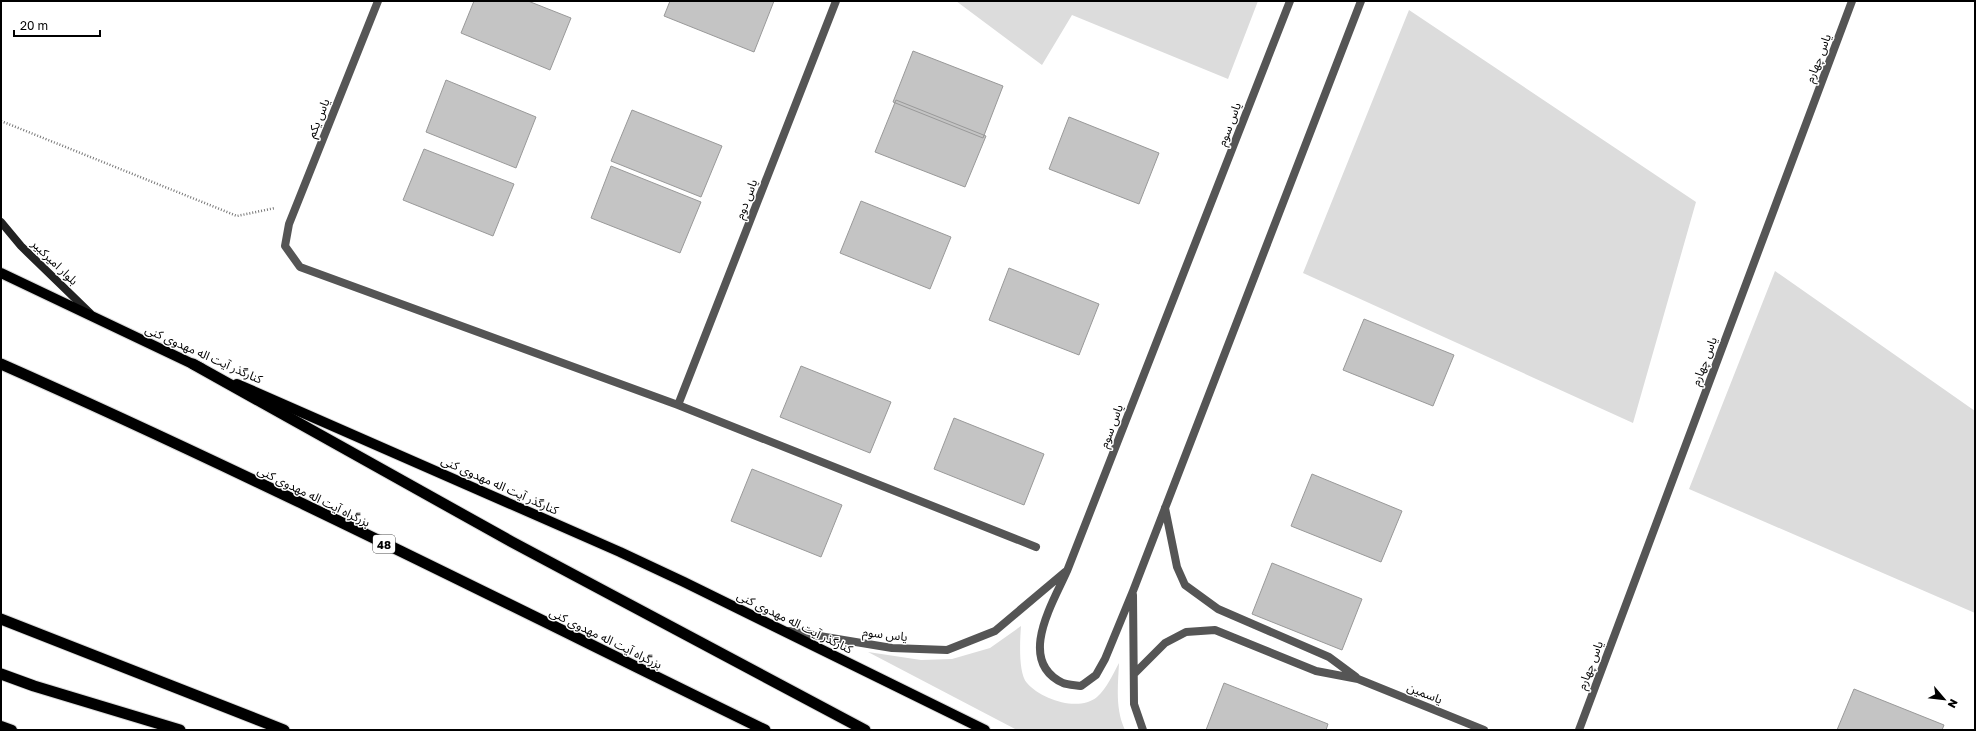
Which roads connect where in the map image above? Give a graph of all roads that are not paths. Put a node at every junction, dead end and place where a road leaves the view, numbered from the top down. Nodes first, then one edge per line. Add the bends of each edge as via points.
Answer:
1 (378, 1) edge
2 (836, 1) edge
3 (1290, 1) edge
4 (1361, 1) edge
5 (1852, 1) edge
6 (1, 222) edge
7 (1, 273) edge
8 (95, 318) junction
9 (1, 364) edge
10 (193, 364) junction
11 (678, 405) junction
12 (1165, 508) junction
13 (1036, 547) dead end
14 (1067, 571) junction
15 (1133, 591) junction
16 (1, 619) edge
17 (784, 630) junction
18 (1, 674) edge
19 (1134, 674) junction
20 (1358, 679) junction
21 (1, 726) edge
22 (12, 730) edge
23 (180, 730) edge
24 (284, 730) edge
25 (764, 730) edge
26 (865, 730) edge
27 (985, 730) edge
28 (1143, 730) edge
29 (1484, 730) edge
30 (1579, 730) edge

1 - 11 street, یاس یکم via 289,224 285,246 300,267
2 - 11 street, یاس دوم
3 - 14 street, یاس سوم
4 - 12 street
5 - 30 street, یاس چهارم
6 - 8 main road, بلوار امیرکبیر via 21,246
7 - 8 main road, کنارگذر آیت اله مهدوی کنی
8 - 10 main road, کنارگذر آیت اله مهدوی کنی
9 - 25 highway, بزرگراه آیت اله مهدوی کنی / 48 via 115,414
10 - 17 main road, کنارگذر آیت اله مهدوی کنی via 620,552
10 - 26 highway via 512,542
11 - 13 street
12 - 15 street
12 - 20 street via 1177,567 1185,585 1218,609 1329,657
14 - 15 street via 1040,633 1039,654 1048,672 1064,683 1081,686 1096,675
14 - 17 street, یاس سوم via 994,631 947,650 892,648
15 - 19 street
16 - 24 highway
17 - 27 main road, کنارگذر آیت اله مهدوی کنی
18 - 23 highway
19 - 20 street via 1165,643 1186,632 1215,630 1316,671
19 - 28 street via 1134,704
20 - 29 street, یاسمین
21 - 22 main road

